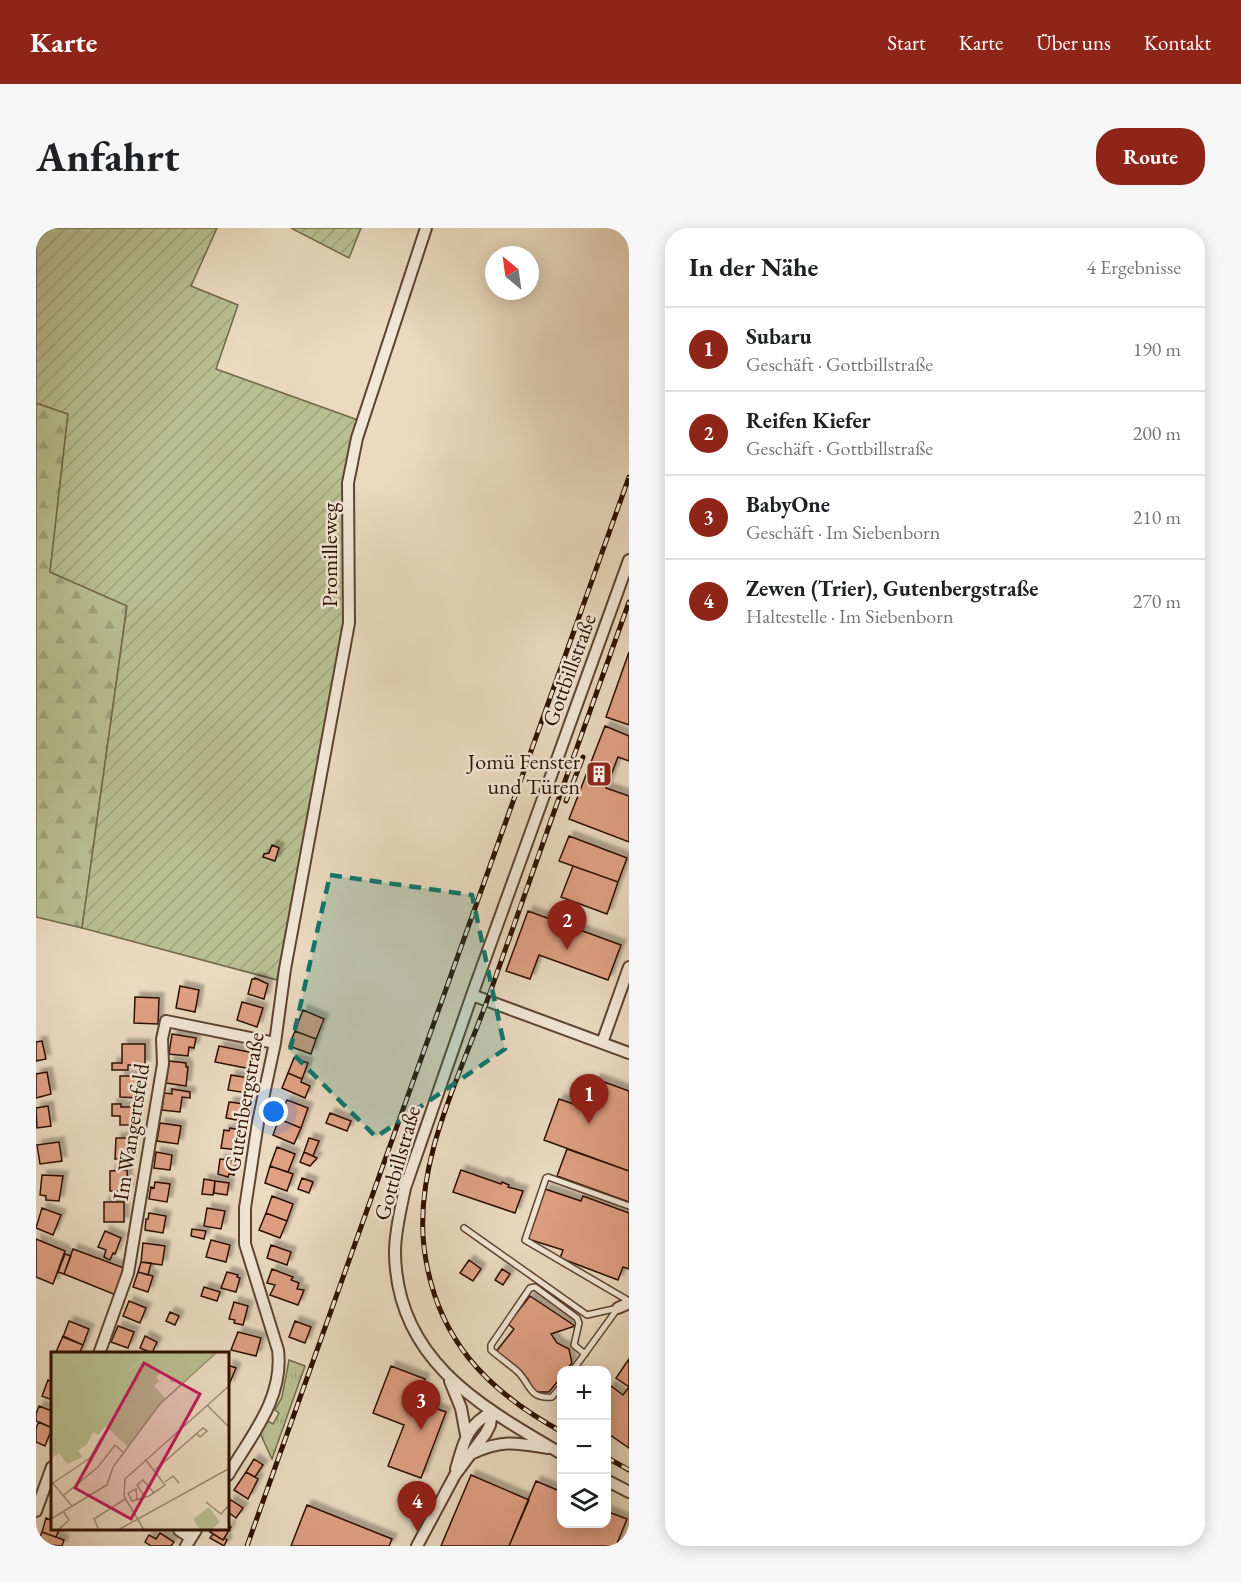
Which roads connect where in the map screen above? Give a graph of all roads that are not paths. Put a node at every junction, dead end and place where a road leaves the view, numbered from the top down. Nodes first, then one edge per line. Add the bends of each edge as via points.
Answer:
1 (426, 228) edge
2 (629, 560) edge
3 (629, 967) edge
4 (285, 969) joint
5 (472, 995) junction
6 (275, 1043) junction
7 (602, 1043) junction
8 (629, 1053) edge
9 (629, 1206) edge
10 (464, 1228) dead end
11 (629, 1302) edge
12 (618, 1308) junction
13 (100, 1352) edge
14 (585, 1354) junction
15 (577, 1366) edge
16 (448, 1376) junction
17 (557, 1390) edge
18 (492, 1412) junction
19 (466, 1435) junction
20 (557, 1451) edge
21 (557, 1452) edge
22 (471, 1455) junction
23 (51, 1471) edge
24 (230, 1472) edge
25 (455, 1475) junction
26 (611, 1483) edge
27 (629, 1492) edge
28 (36, 1511) edge
29 (417, 1546) edge

1 - 4 street, Promilleweg via 357,438 350,472 349,623
2 - 5 street, Gottbillstraße
3 - 7 street
4 - 6 street, Gutenbergstraße
5 - 7 street
5 - 16 street, Gottbillstraße via 405,1188 395,1251 398,1283 410,1322 428,1353
6 - 13 street, Im Wangertsfeld via 166,1021 163,1064 128,1272
6 - 24 street, Gutenbergstraße via 258,1122 244,1222 245,1244 280,1365 273,1400
7 - 8 street
9 - 11 lane via 548,1177 543,1180 525,1237 526,1242
10 - 12 lane via 587,1315
11 - 12 street
12 - 14 lane
14 - 15 lane
14 - 17 lane via 574,1345 577,1318 535,1287 530,1288 491,1350 519,1373 539,1397 552,1397
16 - 18 street, Gottbillstraße
16 - 19 street via 461,1408
18 - 19 street
18 - 20 street, Gottbillstraße
18 - 22 street via 488,1429
19 - 25 street
21 - 22 street via 509,1442
22 - 25 street
23 - 28 street
25 - 29 street
26 - 27 street

